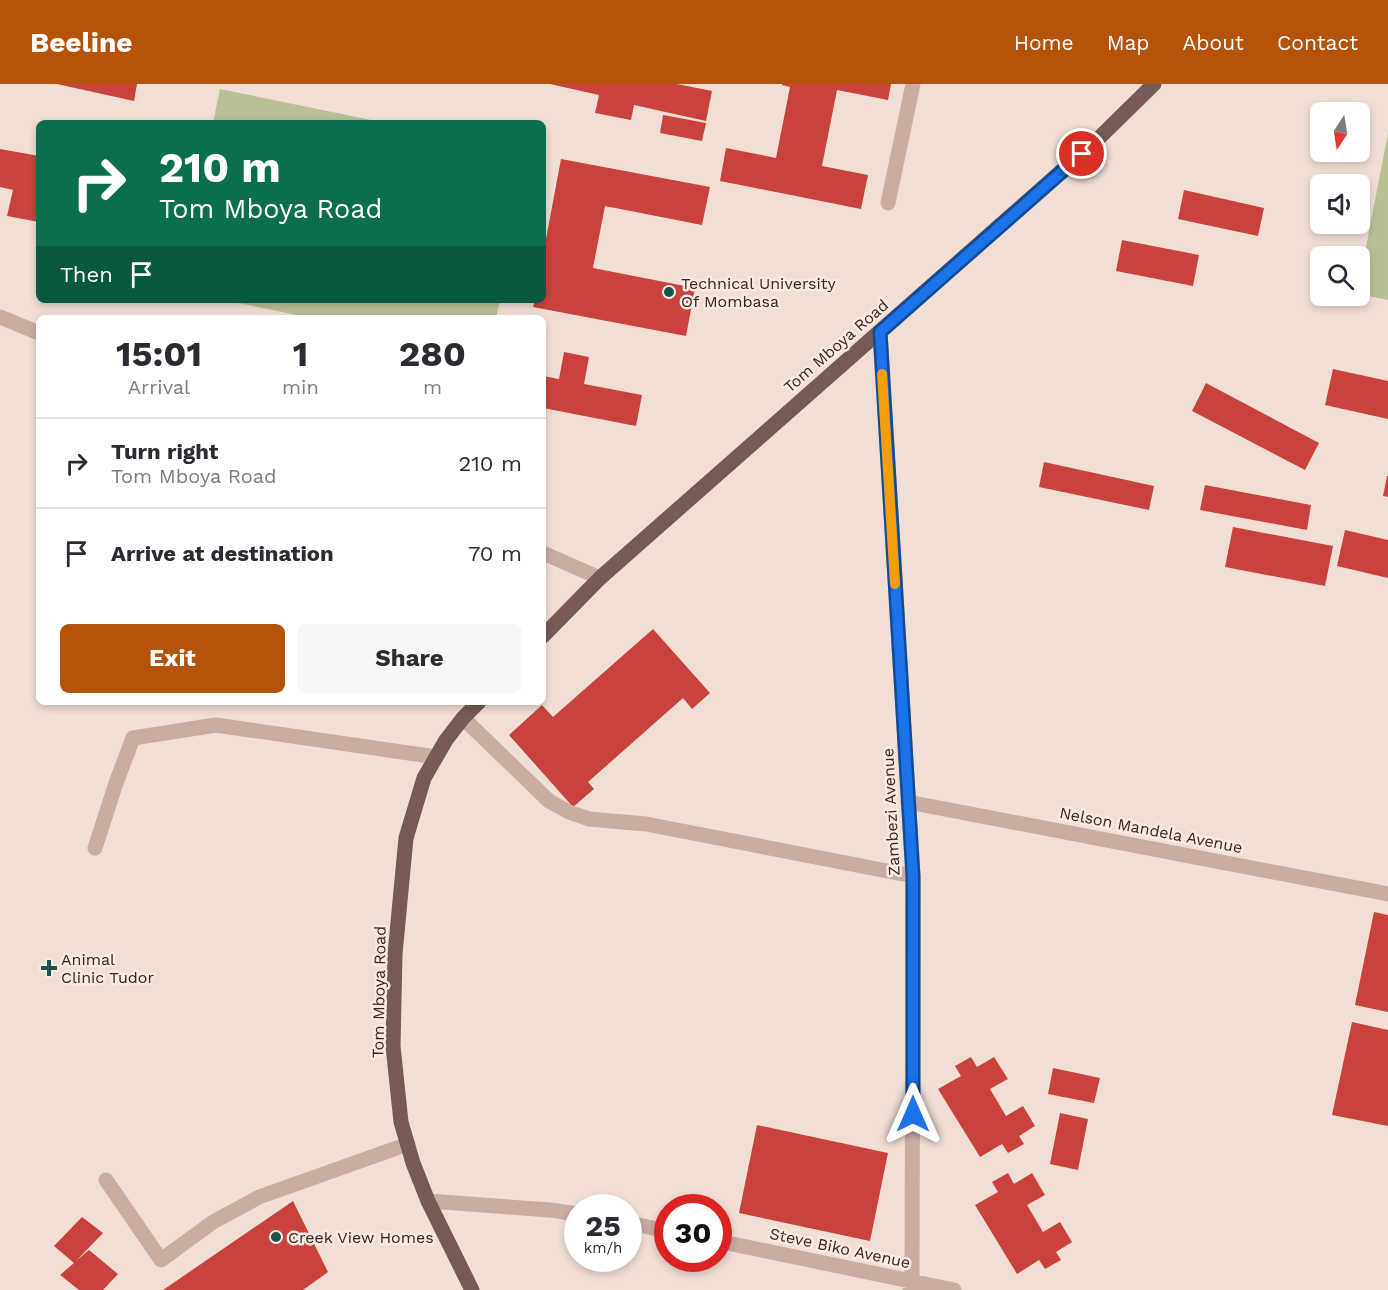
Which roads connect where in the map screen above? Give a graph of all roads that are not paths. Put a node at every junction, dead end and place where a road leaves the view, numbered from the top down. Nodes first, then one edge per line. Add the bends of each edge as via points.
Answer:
1 (913, 84) edge
2 (1154, 84) edge
3 (888, 203) dead end
4 (0, 317) edge
5 (36, 332) edge
6 (880, 332) junction
7 (546, 554) edge
8 (600, 578) junction
9 (546, 633) edge
10 (476, 705) edge
11 (463, 718) junction
12 (436, 757) junction
13 (908, 802) junction
14 (95, 848) dead end
15 (913, 876) junction
16 (1388, 894) edge
17 (408, 1144) junction
18 (106, 1180) dead end
19 (428, 1201) junction
20 (564, 1212) edge
21 (732, 1244) edge
22 (911, 1286) edge
23 (472, 1290) edge
24 (954, 1290) edge

1 - 3 street
2 - 6 main road, Tom Mboya Road via 1098,139
4 - 5 street
6 - 8 main road, Tom Mboya Road
6 - 13 street, Zambezi Avenue
7 - 8 street
8 - 9 main road, Tom Mboya Road
10 - 11 main road, Tom Mboya Road
11 - 12 main road, Tom Mboya Road
11 - 15 street via 549,801 568,812 589,819 646,824
12 - 14 street via 216,725 134,738
12 - 17 main road, Tom Mboya Road via 424,778 406,838 395,954 393,1046 401,1122
13 - 15 street, Zambezi Avenue
13 - 16 street, Nelson Mandela Avenue
15 - 22 street, Zambezi Avenue
17 - 18 street via 259,1197 213,1222 161,1260
17 - 19 main road, Tom Mboya Road
19 - 20 street
19 - 23 main road, Tom Mboya Road
21 - 22 street, Steve Biko Avenue
22 - 24 street, Steve Biko Avenue

